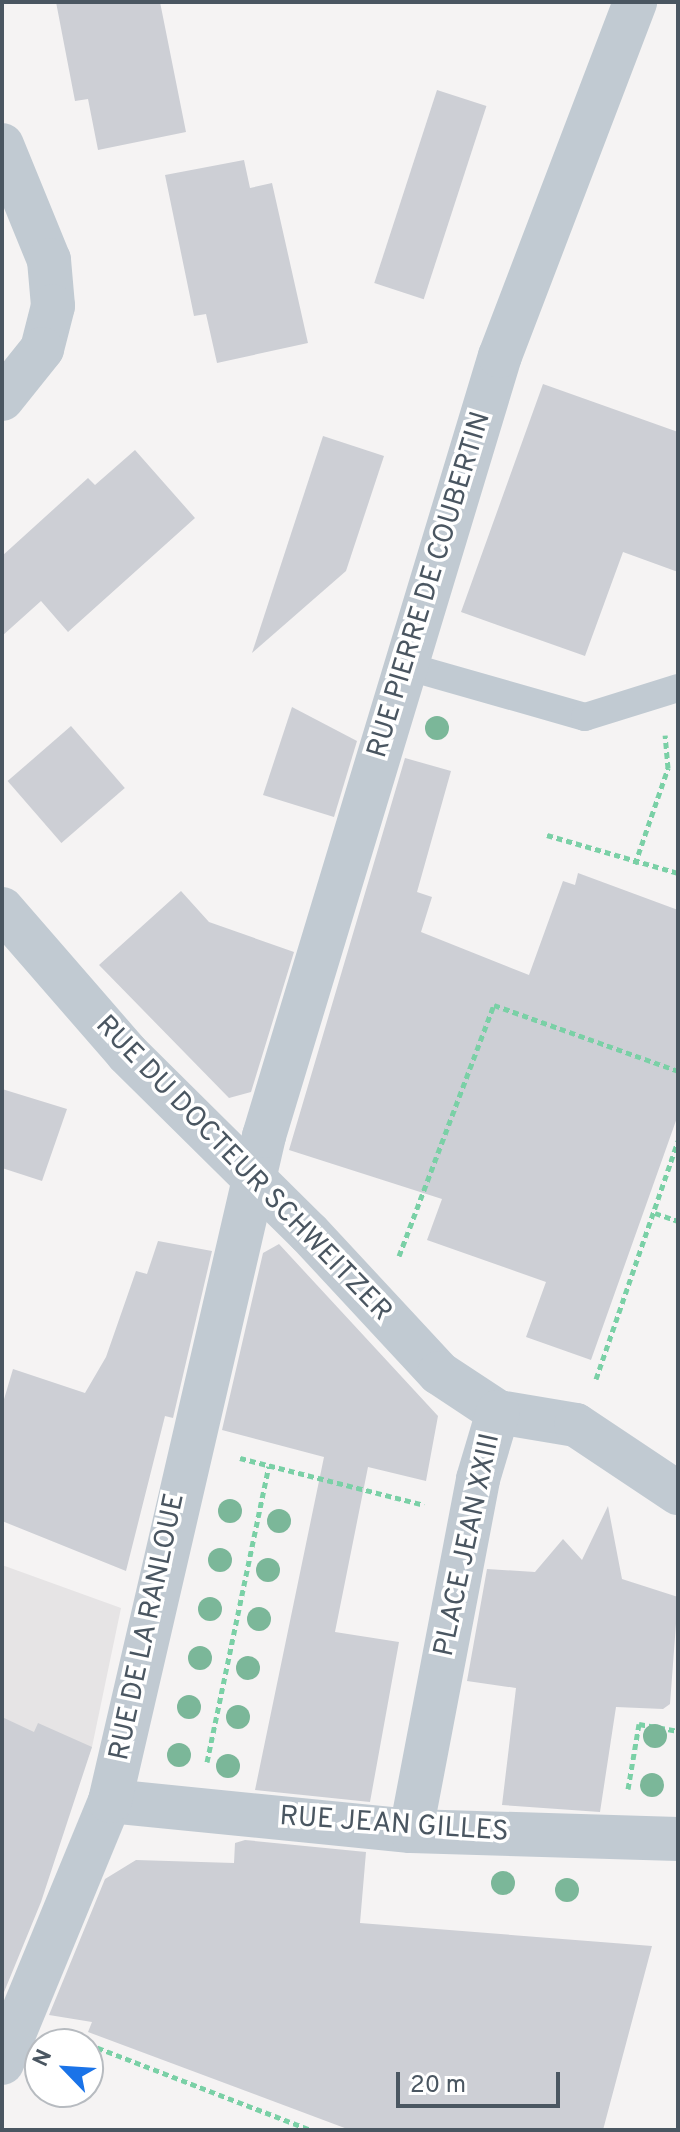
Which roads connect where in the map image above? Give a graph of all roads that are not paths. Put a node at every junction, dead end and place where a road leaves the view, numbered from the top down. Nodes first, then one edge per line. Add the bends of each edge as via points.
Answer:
1 (635, 2) edge
2 (2, 145) edge
3 (2, 399) edge
4 (406, 666) junction
5 (665, 692) edge
6 (2, 909) edge
7 (253, 1178) junction
8 (498, 1412) junction
9 (678, 1493) edge
10 (110, 1801) junction
11 (411, 1831) junction
12 (678, 1839) edge
13 (2, 2063) edge

1 - 4 street, RUE PIERRE DE COUBERTIN via 511,324
2 - 3 street via 49,260 53,306 42,349
4 - 5 lane via 585,717
4 - 7 street, RUE PIERRE DE COUBERTIN
6 - 7 street, RUE DU DOCTEUR SCHWEITZER via 127,1053
7 - 8 street, RUE DU DOCTEUR SCHWEITZER via 439,1373
7 - 10 street, RUE DE LA RANLOUE
8 - 9 street, PLACE JEAN XXIII via 576,1425
8 - 11 street, PLACE JEAN XXIII via 471,1517
10 - 11 street, RUE JEAN GILLES
10 - 13 street, RUE DE LA RANLOUE
11 - 12 street, RUE JEAN GILLES

